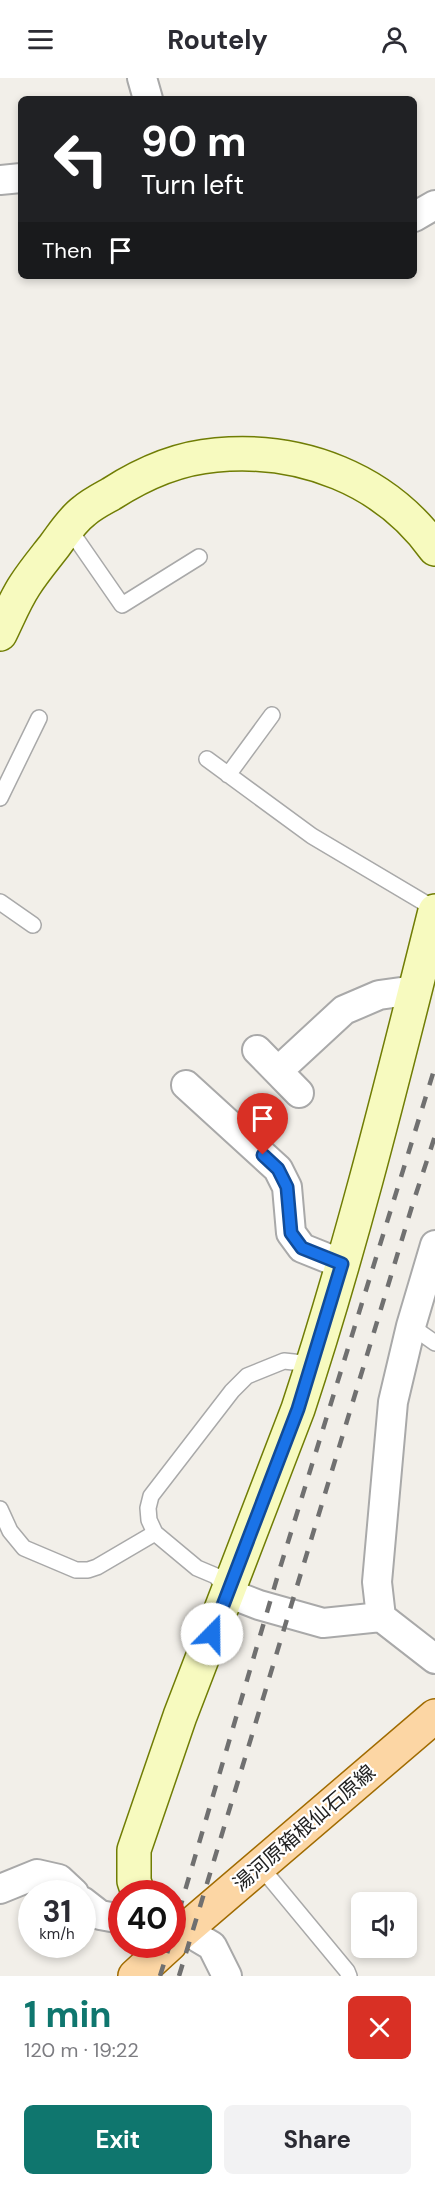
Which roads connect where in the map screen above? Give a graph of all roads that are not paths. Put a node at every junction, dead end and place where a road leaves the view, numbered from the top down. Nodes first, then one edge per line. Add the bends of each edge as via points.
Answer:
1 (142, 78) edge
2 (147, 96) edge
3 (18, 178) edge
4 (0, 180) edge
5 (435, 205) edge
6 (417, 214) edge
7 (68, 527) junction
8 (435, 549) edge
9 (199, 558) dead end
10 (0, 634) edge
11 (272, 715) dead end
12 (39, 718) dead end
13 (207, 759) dead end
14 (228, 775) junction
15 (0, 798) edge
16 (0, 902) edge
17 (435, 910) edge
18 (33, 925) dead end
19 (415, 990) junction
20 (257, 1050) dead end
21 (278, 1071) junction
22 (186, 1085) dead end
23 (299, 1093) dead end
24 (435, 1245) edge
25 (342, 1264) junction
26 (411, 1326) junction
27 (435, 1343) edge
28 (312, 1364) junction
29 (0, 1509) edge
30 (155, 1533) junction
31 (228, 1593) junction
32 (381, 1617) junction
33 (435, 1659) edge
34 (435, 1716) edge
35 (260, 1866) junction
36 (22, 1880) edge
37 (60, 1880) edge
38 (134, 1880) edge
39 (18, 1882) edge
40 (0, 1889) edge
41 (186, 1926) edge
42 (186, 1938) edge
43 (153, 1958) edge
44 (135, 1976) edge
45 (227, 1976) edge
46 (349, 1976) edge

1 - 2 street
3 - 4 street
5 - 6 street
7 - 8 street via 84,511 136,478 215,455 260,453 313,464 348,476 381,494 421,529
7 - 9 lane via 122,604
7 - 10 street via 24,586
11 - 14 lane
12 - 15 lane
13 - 14 lane
14 - 17 lane via 312,836
16 - 18 lane
17 - 19 street
19 - 21 street via 379,995 344,1010
19 - 25 street
20 - 21 street
21 - 23 street
22 - 25 street via 278,1169 287,1187 291,1233 302,1248
24 - 26 street
25 - 28 street
26 - 27 lane
26 - 32 street via 390,1426 377,1582
28 - 30 lane via 284,1360 247,1376 232,1391 151,1496 149,1521
28 - 31 street
29 - 30 lane via 10,1531 24,1548 76,1570 97,1567
30 - 31 lane via 197,1568 216,1576
31 - 32 street via 323,1623
31 - 38 street via 134,1850
32 - 33 street
34 - 35 main road, 湯河原箱根仙石原線
35 - 41 main road, 湯河原箱根仙石原線
35 - 46 lane
36 - 37 street via 37,1874
39 - 40 street
42 - 45 street via 212,1946
43 - 44 main road, 湯河原箱根仙石原線

